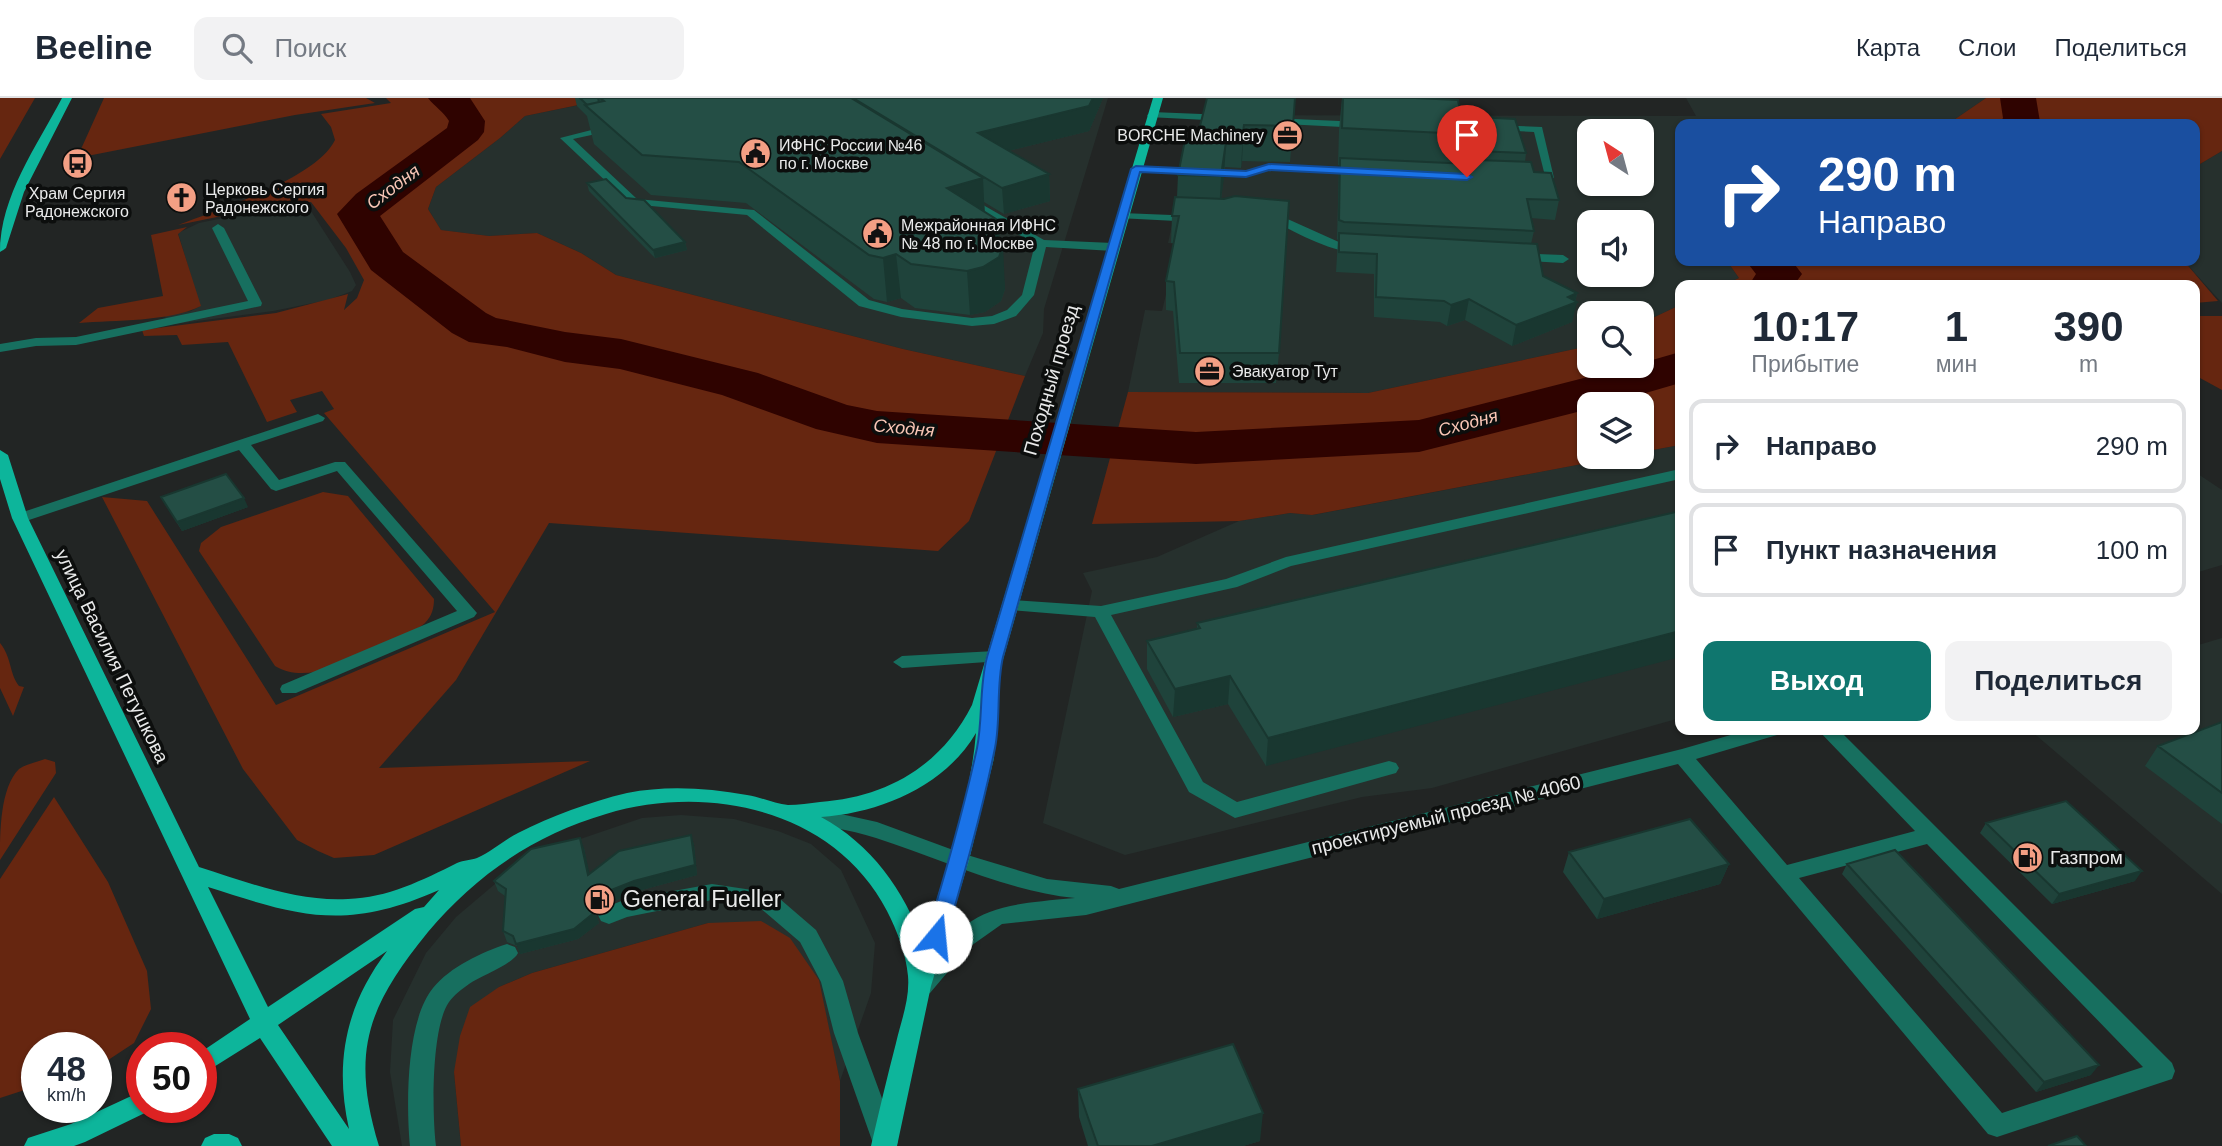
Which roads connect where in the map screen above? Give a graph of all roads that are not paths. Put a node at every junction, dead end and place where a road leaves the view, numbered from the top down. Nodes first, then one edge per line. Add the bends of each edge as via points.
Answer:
1 (67, 98) edge
2 (1158, 98) edge
3 (1152, 115) junction
4 (1238, 119) edge
5 (1252, 120) edge
6 (629, 124) edge
7 (1377, 126) edge
8 (1473, 126) edge
9 (1486, 127) edge
10 (1433, 128) edge
11 (1461, 130) junction
12 (1136, 169) junction
13 (1466, 172) junction
14 (1480, 172) edge
15 (1375, 173) edge
16 (1522, 174) edge
17 (1454, 177) edge
18 (961, 196) edge
19 (1259, 213) edge
20 (1122, 216) junction
21 (1211, 220) edge
22 (218, 228) dead end
23 (1041, 243) junction
24 (0, 247) edge
25 (1113, 247) junction
26 (1379, 249) edge
27 (1497, 256) edge
28 (1563, 259) dead end
29 (0, 348) edge
30 (318, 418) dead end
31 (242, 444) junction
32 (0, 455) edge
33 (1675, 475) edge
34 (20, 518) junction
35 (1011, 605) junction
36 (1101, 612) junction
37 (902, 662) dead end
38 (993, 666) junction
39 (289, 689) dead end
40 (1753, 735) edge
41 (1833, 735) edge
42 (1682, 756) junction
43 (1389, 768) dead end
44 (792, 811) junction
45 (1931, 835) junction
46 (509, 848) junction
47 (959, 860) junction
48 (192, 873) junction
49 (1783, 874) junction
50 (1121, 895) junction
51 (440, 903) junction
52 (609, 915) dead end
53 (507, 953) dead end
54 (920, 988) junction
55 (263, 1022) junction
56 (217, 1054) edge
57 (126, 1110) edge
58 (884, 1144) edge
59 (37, 1146) edge
60 (346, 1146) edge
61 (366, 1146) edge
62 (423, 1146) edge

1 - 24 main road via 19,192
2 - 3 main road, Походный проезд
3 - 4 street
3 - 12 main road, Походный проезд
5 - 7 street
6 - 23 street via 565,138 634,202 750,212 864,303 887,310 956,322 992,320 1014,312 1026,299
8 - 11 street
9 - 16 street via 1538,129 1550,176
10 - 11 street
11 - 13 street
12 - 15 street via 1246,174 1269,167
12 - 20 main road, Походный проезд
13 - 14 street
13 - 17 street via 1467,177
18 - 23 street
19 - 26 street via 1272,214 1339,247
20 - 21 street
20 - 25 main road, Походный проезд
22 - 29 street via 256,303 76,341
23 - 25 street
25 - 35 main road, Походный проезд
27 - 28 street
30 - 31 street
31 - 34 street
31 - 39 street via 276,486 340,465 468,613
32 - 34 main road, улица Василия Петушкова
33 - 36 street via 1286,562 1231,583
34 - 48 main road, улица Василия Петушкова
35 - 36 street
35 - 38 main road, Походный проезд
36 - 43 street via 1196,786 1235,810
37 - 38 street
38 - 44 main road, Походный проезд via 981,705 960,744 935,767 876,802
38 - 47 main road, Походный проезд via 987,745
40 - 42 street, проектируемый проезд № 4060
41 - 45 street
42 - 49 street
42 - 50 street, проектируемый проезд № 4060
44 - 46 main road via 701,794 648,797 602,808
44 - 47 street, проектируемый проезд № 4060 via 877,830
44 - 54 main road via 858,851 880,879 905,923
45 - 49 street
45 - 49 street via 2163,1071 1997,1126
46 - 48 main road via 442,880 370,906 280,901
46 - 51 main road via 474,871
47 - 50 street, проектируемый проезд № 4060 via 1047,887
47 - 54 main road, Походный проезд
48 - 55 main road, улица Василия Петушкова
50 - 54 street, проектируемый проезд № 4060 via 1086,906 1008,914 983,924 957,944
51 - 55 main road
51 - 61 main road via 389,964 373,989 359,1027 354,1072 357,1119
52 - 58 street via 712,892 765,899 808,936 832,981
53 - 62 street via 488,959 440,996 425,1045
54 - 58 main road, Походный проезд
55 - 56 main road
55 - 60 main road, улица Василия Петушкова
57 - 59 main road

